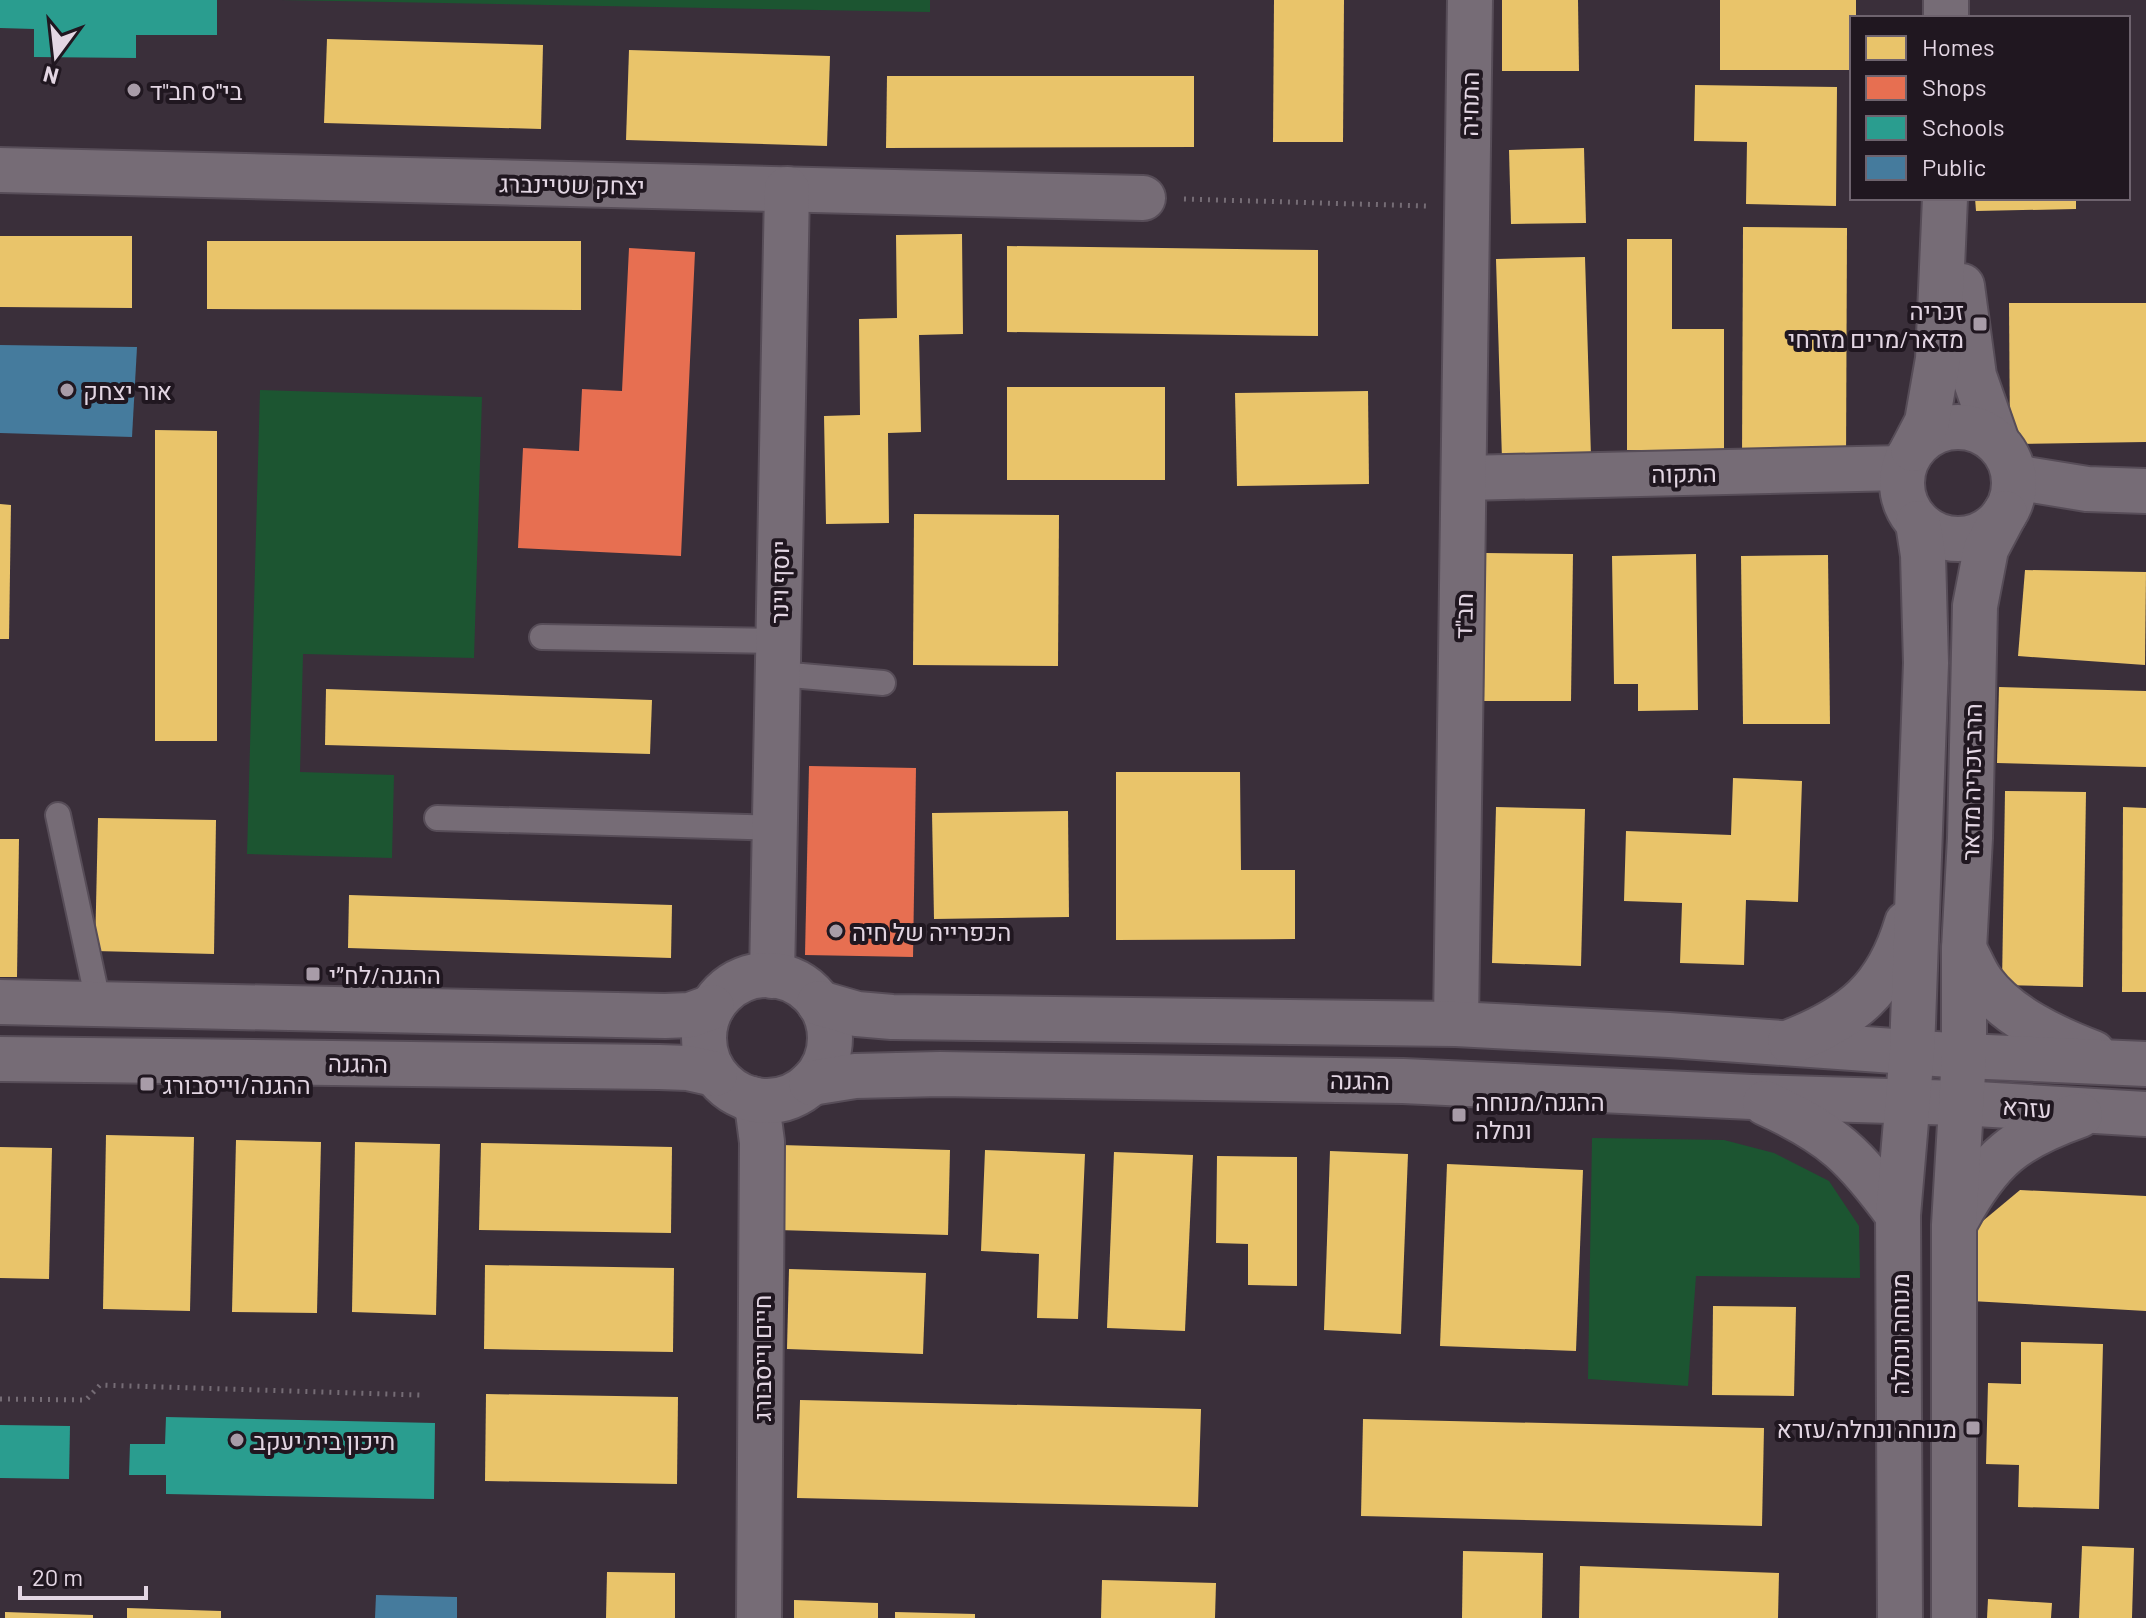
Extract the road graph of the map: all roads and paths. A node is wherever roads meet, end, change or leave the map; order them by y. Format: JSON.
{"nodes":[{"id":1,"x":1470,"y":0,"type":"edge"},
{"id":2,"x":0,"y":170,"type":"edge"},
{"id":3,"x":787,"y":189,"type":"junction"},
{"id":4,"x":1143,"y":198,"type":"joint"},
{"id":5,"x":1945,"y":200,"type":"edge"},
{"id":6,"x":1952,"y":200,"type":"edge"},
{"id":7,"x":1467,"y":207,"type":"junction"},
{"id":8,"x":1908,"y":459,"type":"junction"},
{"id":9,"x":2005,"y":477,"type":"junction"},
{"id":10,"x":1465,"y":478,"type":"junction"},
{"id":11,"x":2146,"y":491,"type":"edge"},
{"id":12,"x":1918,"y":523,"type":"junction"},
{"id":13,"x":542,"y":637,"type":"dead end"},
{"id":14,"x":778,"y":658,"type":"junction"},
{"id":15,"x":883,"y":683,"type":"dead end"},
{"id":16,"x":58,"y":815,"type":"dead end"},
{"id":17,"x":437,"y":818,"type":"dead end"},
{"id":18,"x":777,"y":828,"type":"junction"},
{"id":19,"x":1917,"y":892,"type":"junction"},
{"id":20,"x":1964,"y":949,"type":"junction"},
{"id":21,"x":772,"y":976,"type":"junction"},
{"id":22,"x":0,"y":1002,"type":"edge"},
{"id":23,"x":819,"y":1003,"type":"junction"},
{"id":24,"x":99,"y":1006,"type":"junction"},
{"id":25,"x":712,"y":1007,"type":"junction"},
{"id":26,"x":1456,"y":1024,"type":"junction"},
{"id":27,"x":1788,"y":1043,"type":"junction"},
{"id":28,"x":1912,"y":1051,"type":"junction"},
{"id":29,"x":1964,"y":1056,"type":"junction"},
{"id":30,"x":0,"y":1059,"type":"edge"},
{"id":31,"x":2134,"y":1063,"type":"edge"},
{"id":32,"x":715,"y":1074,"type":"junction"},
{"id":33,"x":811,"y":1083,"type":"junction"},
{"id":34,"x":1752,"y":1097,"type":"junction"},
{"id":35,"x":752,"y":1099,"type":"junction"},
{"id":36,"x":1908,"y":1102,"type":"junction"},
{"id":37,"x":1960,"y":1103,"type":"junction"},
{"id":38,"x":2090,"y":1112,"type":"junction"},
{"id":39,"x":2146,"y":1114,"type":"edge"},
{"id":40,"x":1898,"y":1215,"type":"junction"},
{"id":41,"x":1954,"y":1225,"type":"junction"},
{"id":42,"x":421,"y":1395,"type":"dead end"},
{"id":43,"x":0,"y":1399,"type":"edge"},
{"id":44,"x":759,"y":1618,"type":"edge"},
{"id":45,"x":1900,"y":1618,"type":"edge"},
{"id":46,"x":1954,"y":1618,"type":"edge"}],
"edges":[{"from":1,"to":7,"type":"street","name":"התחיה"},
{"from":2,"to":3,"type":"street","name":"יצחק שטיינברג"},
{"from":3,"to":4,"type":"street","name":"יצחק שטיינברג"},
{"from":3,"to":14,"type":"street","name":"יוסף וינר"},
{"from":4,"to":7,"type":"path"},
{"from":5,"to":8,"type":"street"},
{"from":6,"to":9,"type":"street"},
{"from":7,"to":10,"type":"street","name":"חב\"ד"},
{"from":8,"to":9,"type":"street"},
{"from":8,"to":10,"type":"street","name":"התקוה"},
{"from":8,"to":12,"type":"street","name":"הרב זכריה מדאר"},
{"from":9,"to":11,"type":"street"},
{"from":9,"to":12,"type":"street"},
{"from":9,"to":20,"type":"street","name":"הרב זכריה מדאר"},
{"from":10,"to":26,"type":"street","name":"חב\"ד"},
{"from":12,"to":19,"type":"street","name":"הרב זכריה מדאר"},
{"from":13,"to":14,"type":"lane"},
{"from":14,"to":15,"type":"lane"},
{"from":14,"to":18,"type":"street","name":"יוסף וינר"},
{"from":16,"to":24,"type":"lane"},
{"from":17,"to":18,"type":"lane"},
{"from":18,"to":21,"type":"street","name":"יוסף וינר"},
{"from":19,"to":27,"type":"street"},
{"from":19,"to":28,"type":"street","name":"הרב זכריה מדאר"},
{"from":20,"to":29,"type":"street","name":"הרב זכריה מדאר"},
{"from":20,"to":31,"type":"street"},
{"from":21,"to":23,"type":"street"},
{"from":21,"to":25,"type":"street"},
{"from":22,"to":24,"type":"street"},
{"from":23,"to":26,"type":"street"},
{"from":23,"to":33,"type":"street"},
{"from":24,"to":25,"type":"street"},
{"from":25,"to":32,"type":"street"},
{"from":26,"to":27,"type":"street"},
{"from":27,"to":28,"type":"street"},
{"from":28,"to":29,"type":"street","name":"עזרא"},
{"from":28,"to":36,"type":"street","name":"מנוחה ונחלה"},
{"from":29,"to":31,"type":"street","name":"עזרא"},
{"from":29,"to":37,"type":"street"},
{"from":30,"to":32,"type":"street","name":"ההגנה"},
{"from":32,"to":35,"type":"street"},
{"from":33,"to":34,"type":"street","name":"ההגנה"},
{"from":33,"to":35,"type":"street"},
{"from":34,"to":36,"type":"street","name":"ההגנה"},
{"from":34,"to":40,"type":"street"},
{"from":35,"to":44,"type":"street","name":"חיים וייסבורג"},
{"from":36,"to":37,"type":"street","name":"עזרא"},
{"from":36,"to":40,"type":"street","name":"מנוחה ונחלה"},
{"from":37,"to":38,"type":"street","name":"עזרא"},
{"from":37,"to":41,"type":"street"},
{"from":38,"to":39,"type":"street","name":"עזרא"},
{"from":38,"to":41,"type":"street"},
{"from":40,"to":45,"type":"street","name":"מנוחה ונחלה"},
{"from":41,"to":46,"type":"street"},
{"from":42,"to":43,"type":"path"}]}
